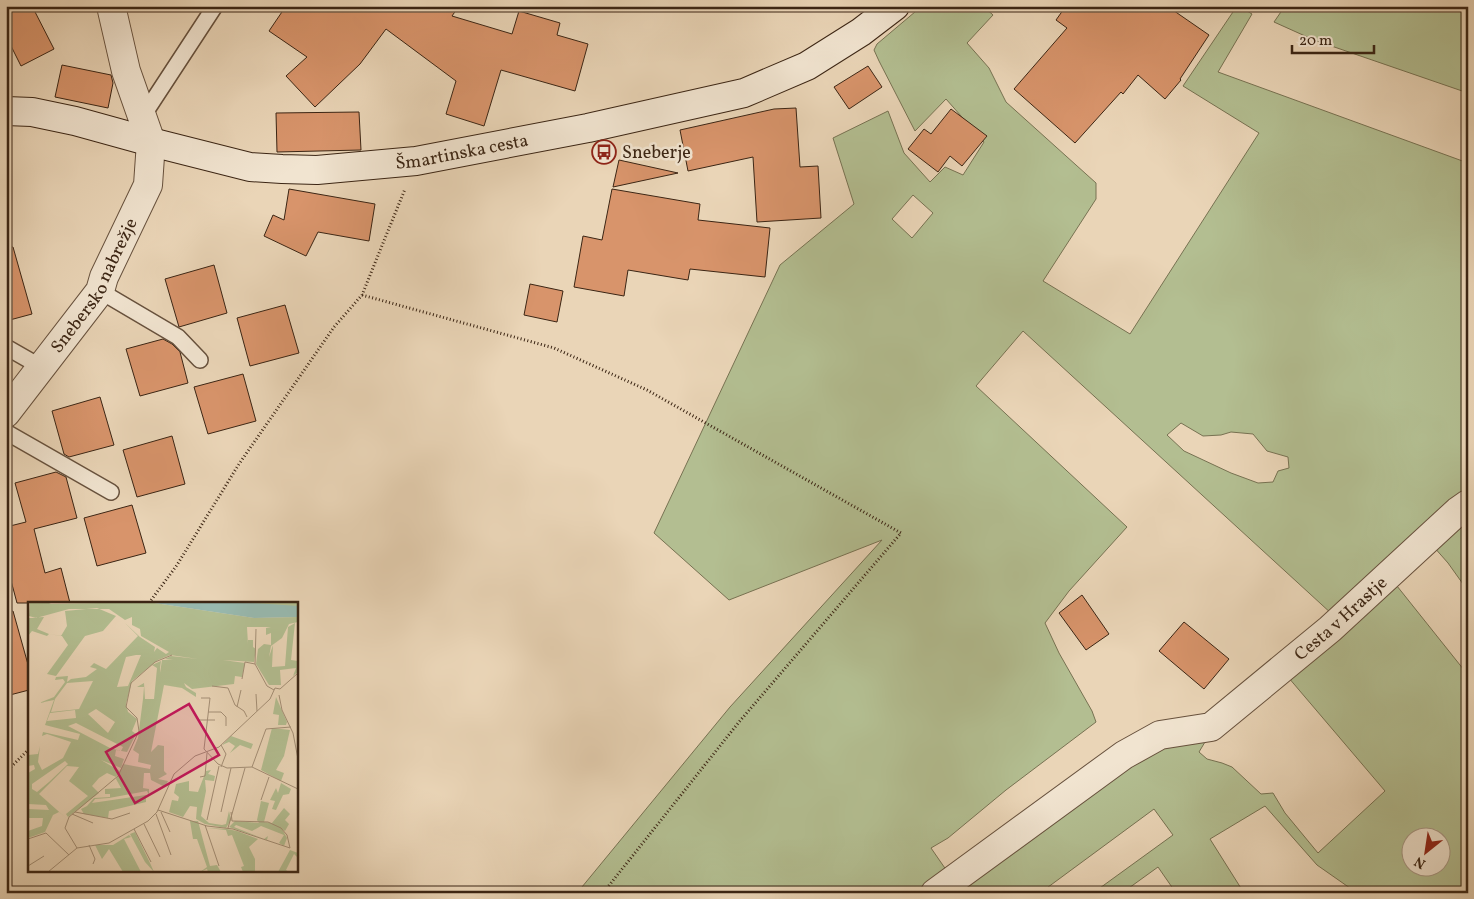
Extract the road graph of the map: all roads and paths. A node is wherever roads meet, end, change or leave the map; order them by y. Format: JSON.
{"nodes":[{"id":1,"x":111,"y":6,"type":"edge"},
{"id":2,"x":215,"y":6,"type":"edge"},
{"id":3,"x":895,"y":6,"type":"edge"},
{"id":4,"x":6,"y":110,"type":"edge"},
{"id":5,"x":146,"y":130,"type":"junction"},
{"id":6,"x":416,"y":161,"type":"junction"},
{"id":7,"x":100,"y":291,"type":"junction"},
{"id":8,"x":362,"y":296,"type":"junction"},
{"id":9,"x":6,"y":347,"type":"edge"},
{"id":10,"x":200,"y":360,"type":"dead end"},
{"id":11,"x":41,"y":367,"type":"junction"},
{"id":12,"x":6,"y":413,"type":"edge"},
{"id":13,"x":6,"y":432,"type":"edge"},
{"id":14,"x":111,"y":492,"type":"dead end"},
{"id":15,"x":1468,"y":504,"type":"edge"},
{"id":16,"x":150,"y":602,"type":"edge"},
{"id":17,"x":28,"y":750,"type":"edge"},
{"id":18,"x":6,"y":772,"type":"edge"},
{"id":19,"x":603,"y":893,"type":"edge"},
{"id":20,"x":935,"y":893,"type":"edge"}],
"edges":[{"from":1,"to":5,"type":"street"},
{"from":2,"to":5,"type":"lane"},
{"from":3,"to":6,"type":"street","name":"Šmartinska cesta"},
{"from":4,"to":5,"type":"street","name":"Šmartinska cesta"},
{"from":5,"to":6,"type":"street","name":"Šmartinska cesta"},
{"from":5,"to":7,"type":"street","name":"Snebersko nabrežje"},
{"from":6,"to":8,"type":"path"},
{"from":7,"to":10,"type":"lane"},
{"from":7,"to":11,"type":"street","name":"Snebersko nabrežje"},
{"from":8,"to":16,"type":"path"},
{"from":8,"to":19,"type":"path"},
{"from":9,"to":11,"type":"lane"},
{"from":11,"to":12,"type":"street","name":"Snebersko nabrežje"},
{"from":13,"to":14,"type":"lane"},
{"from":15,"to":20,"type":"street","name":"Cesta v Hrastje"},
{"from":17,"to":18,"type":"path"}]}
